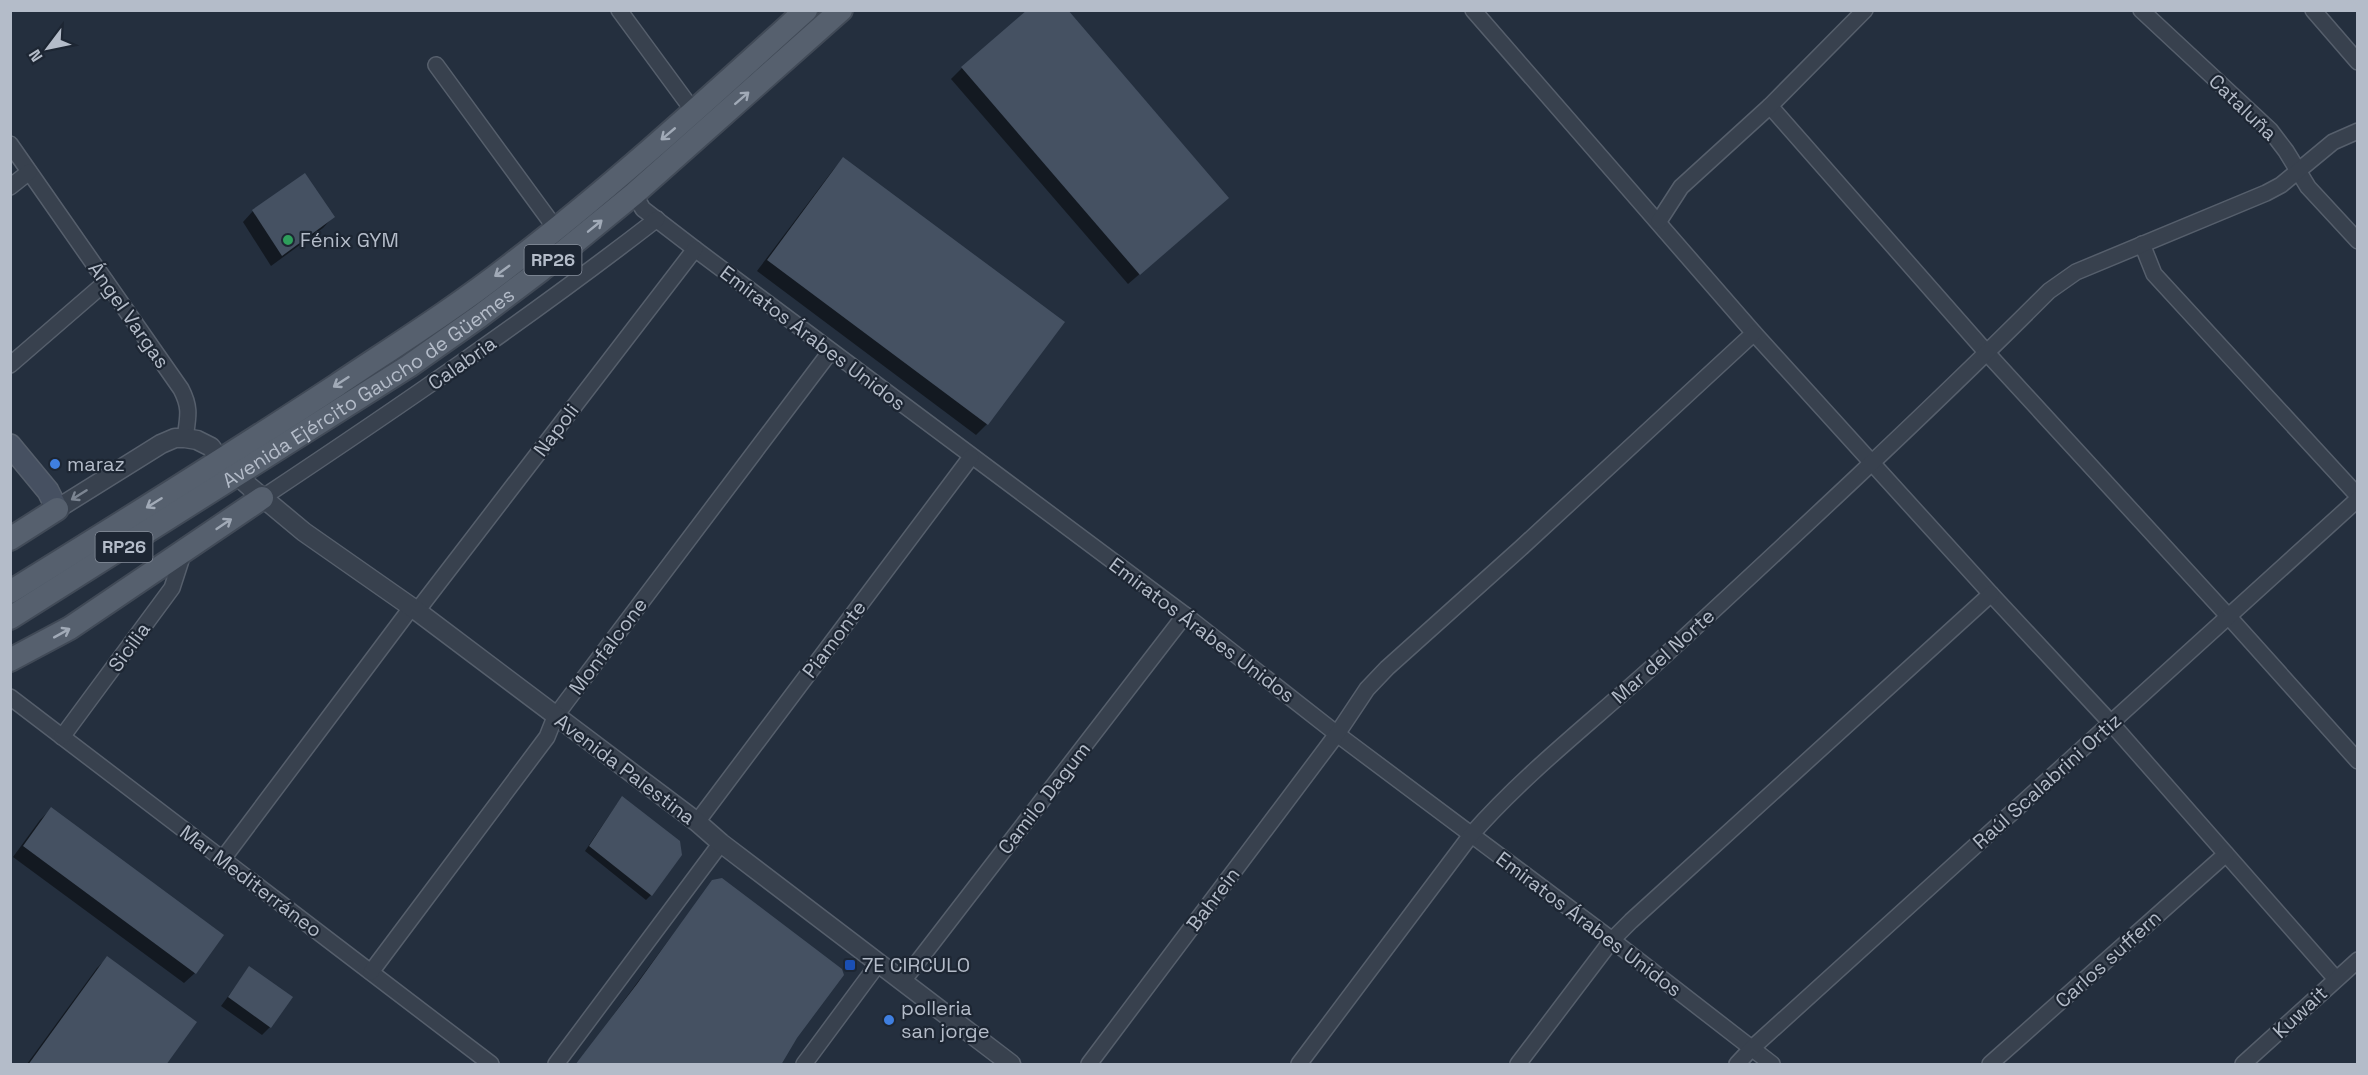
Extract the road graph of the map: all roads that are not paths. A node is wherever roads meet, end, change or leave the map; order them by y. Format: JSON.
{"nodes":[{"id":1,"x":619,"y":10,"type":"edge"},
{"id":2,"x":806,"y":10,"type":"edge"},
{"id":3,"x":841,"y":10,"type":"edge"},
{"id":4,"x":1473,"y":10,"type":"edge"},
{"id":5,"x":1865,"y":10,"type":"edge"},
{"id":6,"x":2141,"y":10,"type":"edge"},
{"id":7,"x":2313,"y":10,"type":"edge"},
{"id":8,"x":2358,"y":63,"type":"edge"},
{"id":9,"x":436,"y":65,"type":"dead end"},
{"id":10,"x":1770,"y":106,"type":"junction"},
{"id":11,"x":694,"y":112,"type":"junction"},
{"id":12,"x":2358,"y":131,"type":"edge"},
{"id":13,"x":10,"y":144,"type":"edge"},
{"id":14,"x":2297,"y":171,"type":"junction"},
{"id":15,"x":29,"y":172,"type":"junction"},
{"id":16,"x":10,"y":187,"type":"edge"},
{"id":17,"x":634,"y":194,"type":"junction"},
{"id":18,"x":657,"y":219,"type":"junction"},
{"id":19,"x":1659,"y":221,"type":"junction"},
{"id":20,"x":556,"y":229,"type":"junction"},
{"id":21,"x":2358,"y":241,"type":"edge"},
{"id":22,"x":2142,"y":244,"type":"junction"},
{"id":23,"x":695,"y":249,"type":"junction"},
{"id":24,"x":106,"y":282,"type":"junction"},
{"id":25,"x":1754,"y":333,"type":"junction"},
{"id":26,"x":830,"y":352,"type":"junction"},
{"id":27,"x":1987,"y":353,"type":"junction"},
{"id":28,"x":10,"y":365,"type":"edge"},
{"id":29,"x":185,"y":438,"type":"junction"},
{"id":30,"x":10,"y":446,"type":"edge"},
{"id":31,"x":971,"y":457,"type":"junction"},
{"id":32,"x":1873,"y":463,"type":"junction"},
{"id":33,"x":229,"y":468,"type":"junction"},
{"id":34,"x":262,"y":498,"type":"junction"},
{"id":35,"x":2358,"y":498,"type":"edge"},
{"id":36,"x":57,"y":509,"type":"junction"},
{"id":37,"x":10,"y":539,"type":"edge"},
{"id":38,"x":184,"y":551,"type":"junction"},
{"id":39,"x":10,"y":592,"type":"edge"},
{"id":40,"x":1991,"y":594,"type":"junction"},
{"id":41,"x":414,"y":610,"type":"junction"},
{"id":42,"x":1185,"y":615,"type":"junction"},
{"id":43,"x":2229,"y":617,"type":"junction"},
{"id":44,"x":10,"y":618,"type":"edge"},
{"id":45,"x":10,"y":660,"type":"edge"},
{"id":46,"x":10,"y":697,"type":"edge"},
{"id":47,"x":555,"y":717,"type":"junction"},
{"id":48,"x":2111,"y":723,"type":"junction"},
{"id":49,"x":1337,"y":734,"type":"junction"},
{"id":50,"x":62,"y":737,"type":"junction"},
{"id":51,"x":2358,"y":760,"type":"edge"},
{"id":52,"x":697,"y":822,"type":"junction"},
{"id":53,"x":1471,"y":835,"type":"junction"},
{"id":54,"x":721,"y":843,"type":"junction"},
{"id":55,"x":2226,"y":854,"type":"junction"},
{"id":56,"x":222,"y":860,"type":"junction"},
{"id":57,"x":1612,"y":940,"type":"junction"},
{"id":58,"x":2358,"y":960,"type":"edge"},
{"id":59,"x":878,"y":964,"type":"junction"},
{"id":60,"x":371,"y":972,"type":"junction"},
{"id":61,"x":2336,"y":979,"type":"junction"},
{"id":62,"x":903,"y":981,"type":"junction"},
{"id":63,"x":1751,"y":1049,"type":"junction"},
{"id":64,"x":491,"y":1065,"type":"edge"},
{"id":65,"x":556,"y":1065,"type":"edge"},
{"id":66,"x":804,"y":1065,"type":"edge"},
{"id":67,"x":1011,"y":1065,"type":"edge"},
{"id":68,"x":1089,"y":1065,"type":"edge"},
{"id":69,"x":1299,"y":1065,"type":"edge"},
{"id":70,"x":1518,"y":1065,"type":"edge"},
{"id":71,"x":1737,"y":1065,"type":"edge"},
{"id":72,"x":1772,"y":1065,"type":"edge"},
{"id":73,"x":1990,"y":1065,"type":"edge"},
{"id":74,"x":2243,"y":1065,"type":"edge"}],
"edges":[{"from":1,"to":11,"type":"street"},
{"from":2,"to":11,"type":"main road","name":"Avenida Ejército Gaucho de Güemes","number":"RP26"},
{"from":17,"to":3,"type":"main road","name":"Avenida Ejército Gaucho de Güemes","number":"RP26","one_way":true},
{"from":4,"to":19,"type":"street"},
{"from":5,"to":10,"type":"street"},
{"from":6,"to":14,"type":"street","name":"Cataluña"},
{"from":7,"to":8,"type":"street"},
{"from":9,"to":20,"type":"street"},
{"from":10,"to":19,"type":"street"},
{"from":10,"to":27,"type":"street"},
{"from":11,"to":20,"type":"main road","name":"Avenida Ejército Gaucho de Güemes","number":"RP26","one_way":true},
{"from":12,"to":14,"type":"street","name":"Mar del Norte"},
{"from":13,"to":15,"type":"street","name":"Ángel Vargas"},
{"from":14,"to":21,"type":"street","name":"Cataluña"},
{"from":14,"to":22,"type":"street","name":"Mar del Norte"},
{"from":15,"to":16,"type":"street"},
{"from":15,"to":24,"type":"street","name":"Ángel Vargas"},
{"from":17,"to":18,"type":"street","name":"Emiratos Árabes Unidos"},
{"from":33,"to":17,"type":"main road","name":"Avenida Ejército Gaucho de Güemes","number":"RP26","one_way":true},
{"from":18,"to":23,"type":"street","name":"Emiratos Árabes Unidos"},
{"from":18,"to":34,"type":"street","name":"Calabria"},
{"from":19,"to":25,"type":"street"},
{"from":20,"to":33,"type":"main road","name":"Avenida Ejército Gaucho de Güemes","number":"RP26","one_way":true},
{"from":22,"to":27,"type":"street","name":"Mar del Norte"},
{"from":22,"to":35,"type":"street"},
{"from":23,"to":26,"type":"street","name":"Emiratos Árabes Unidos"},
{"from":23,"to":41,"type":"street","name":"Napoli"},
{"from":24,"to":28,"type":"street"},
{"from":24,"to":29,"type":"street","name":"Ángel Vargas"},
{"from":25,"to":32,"type":"street"},
{"from":25,"to":49,"type":"street","name":"Bahrein"},
{"from":26,"to":31,"type":"street","name":"Emiratos Árabes Unidos"},
{"from":26,"to":47,"type":"street","name":"Monfalcone"},
{"from":27,"to":32,"type":"street","name":"Mar del Norte"},
{"from":27,"to":43,"type":"street"},
{"from":29,"to":33,"type":"street"},
{"from":29,"to":36,"type":"street","one_way":true},
{"from":30,"to":36,"type":"main road"},
{"from":31,"to":42,"type":"street","name":"Emiratos Árabes Unidos"},
{"from":31,"to":52,"type":"street","name":"Piamonte"},
{"from":32,"to":40,"type":"street"},
{"from":32,"to":53,"type":"street","name":"Mar del Norte"},
{"from":33,"to":34,"type":"street","name":"Avenida Palestina"},
{"from":33,"to":39,"type":"main road","name":"Avenida Ejército Gaucho de Güemes","number":"RP26","one_way":true},
{"from":33,"to":44,"type":"main road","name":"Avenida Ejército Gaucho de Güemes","number":"RP26"},
{"from":38,"to":34,"type":"main road","one_way":true},
{"from":34,"to":41,"type":"street","name":"Avenida Palestina"},
{"from":35,"to":43,"type":"street","name":"Raúl Scalabrini Ortiz"},
{"from":36,"to":37,"type":"main road"},
{"from":45,"to":38,"type":"main road","one_way":true},
{"from":38,"to":50,"type":"street","name":"Sicilia"},
{"from":40,"to":48,"type":"street"},
{"from":40,"to":57,"type":"street"},
{"from":41,"to":47,"type":"street","name":"Avenida Palestina"},
{"from":41,"to":56,"type":"street","name":"Napoli"},
{"from":42,"to":49,"type":"street","name":"Emiratos Árabes Unidos"},
{"from":42,"to":62,"type":"street","name":"Camilo Dagum"},
{"from":43,"to":48,"type":"street","name":"Raúl Scalabrini Ortiz"},
{"from":43,"to":51,"type":"street"},
{"from":46,"to":50,"type":"street","name":"Mar Mediterráneo"},
{"from":47,"to":52,"type":"street","name":"Avenida Palestina"},
{"from":47,"to":60,"type":"street","name":"Monfalcone"},
{"from":48,"to":55,"type":"street"},
{"from":48,"to":63,"type":"street","name":"Raúl Scalabrini Ortiz"},
{"from":49,"to":53,"type":"street","name":"Emiratos Árabes Unidos"},
{"from":49,"to":68,"type":"street","name":"Bahrein"},
{"from":50,"to":56,"type":"street","name":"Mar Mediterráneo"},
{"from":52,"to":54,"type":"street","name":"Avenida Palestina"},
{"from":53,"to":57,"type":"street","name":"Emiratos Árabes Unidos"},
{"from":53,"to":69,"type":"street","name":"Mar del Norte"},
{"from":54,"to":59,"type":"street","name":"Avenida Palestina"},
{"from":54,"to":65,"type":"street"},
{"from":55,"to":61,"type":"street"},
{"from":55,"to":73,"type":"street","name":"Carlos suffern"},
{"from":56,"to":60,"type":"street","name":"Mar Mediterráneo"},
{"from":57,"to":63,"type":"street","name":"Emiratos Árabes Unidos"},
{"from":57,"to":70,"type":"street"},
{"from":58,"to":61,"type":"street","name":"Kuwait"},
{"from":59,"to":62,"type":"street","name":"Avenida Palestina"},
{"from":59,"to":66,"type":"street"},
{"from":60,"to":64,"type":"street","name":"Mar Mediterráneo"},
{"from":61,"to":74,"type":"street","name":"Kuwait"},
{"from":62,"to":67,"type":"street","name":"Avenida Palestina"},
{"from":63,"to":71,"type":"street","name":"Raúl Scalabrini Ortiz"},
{"from":63,"to":72,"type":"street","name":"Emiratos Árabes Unidos"}]}
